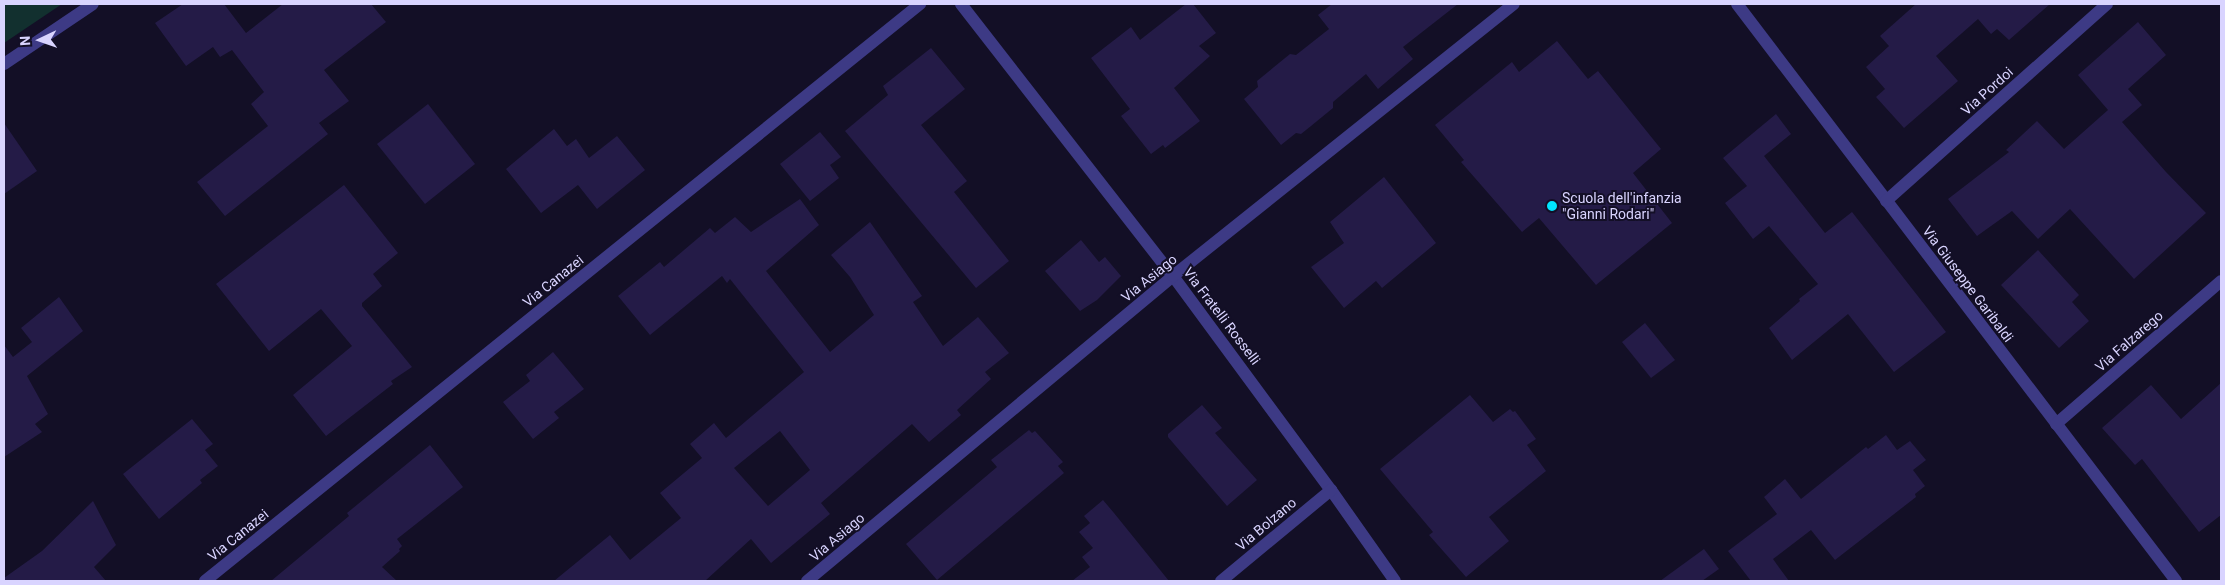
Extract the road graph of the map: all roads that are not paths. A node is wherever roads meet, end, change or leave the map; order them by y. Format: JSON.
{"nodes":[{"id":1,"x":93,"y":4,"type":"edge"},
{"id":2,"x":920,"y":4,"type":"edge"},
{"id":3,"x":961,"y":4,"type":"edge"},
{"id":4,"x":1514,"y":4,"type":"edge"},
{"id":5,"x":1737,"y":4,"type":"edge"},
{"id":6,"x":2107,"y":4,"type":"edge"},
{"id":7,"x":4,"y":64,"type":"edge"},
{"id":8,"x":1886,"y":201,"type":"junction"},
{"id":9,"x":1174,"y":276,"type":"junction"},
{"id":10,"x":2221,"y":281,"type":"edge"},
{"id":11,"x":2056,"y":424,"type":"junction"},
{"id":12,"x":1331,"y":490,"type":"junction"},
{"id":13,"x":205,"y":581,"type":"edge"},
{"id":14,"x":807,"y":581,"type":"edge"},
{"id":15,"x":1221,"y":581,"type":"edge"},
{"id":16,"x":1395,"y":581,"type":"edge"},
{"id":17,"x":2176,"y":581,"type":"edge"}],
"edges":[{"from":1,"to":7,"type":"street"},
{"from":2,"to":13,"type":"street","name":"Via Canazei"},
{"from":3,"to":9,"type":"street","name":"Via Fratelli Rosselli"},
{"from":4,"to":9,"type":"street","name":"Via Asiago"},
{"from":5,"to":8,"type":"street","name":"Via Giuseppe Garibaldi"},
{"from":6,"to":8,"type":"street","name":"Via Pordoi"},
{"from":8,"to":11,"type":"street","name":"Via Giuseppe Garibaldi"},
{"from":9,"to":12,"type":"street","name":"Via Fratelli Rosselli"},
{"from":9,"to":14,"type":"street","name":"Via Asiago"},
{"from":10,"to":11,"type":"street","name":"Via Falzarego"},
{"from":11,"to":17,"type":"street","name":"Via Giuseppe Garibaldi"},
{"from":12,"to":15,"type":"street","name":"Via Bolzano"},
{"from":12,"to":16,"type":"street","name":"Via Fratelli Rosselli"}]}
